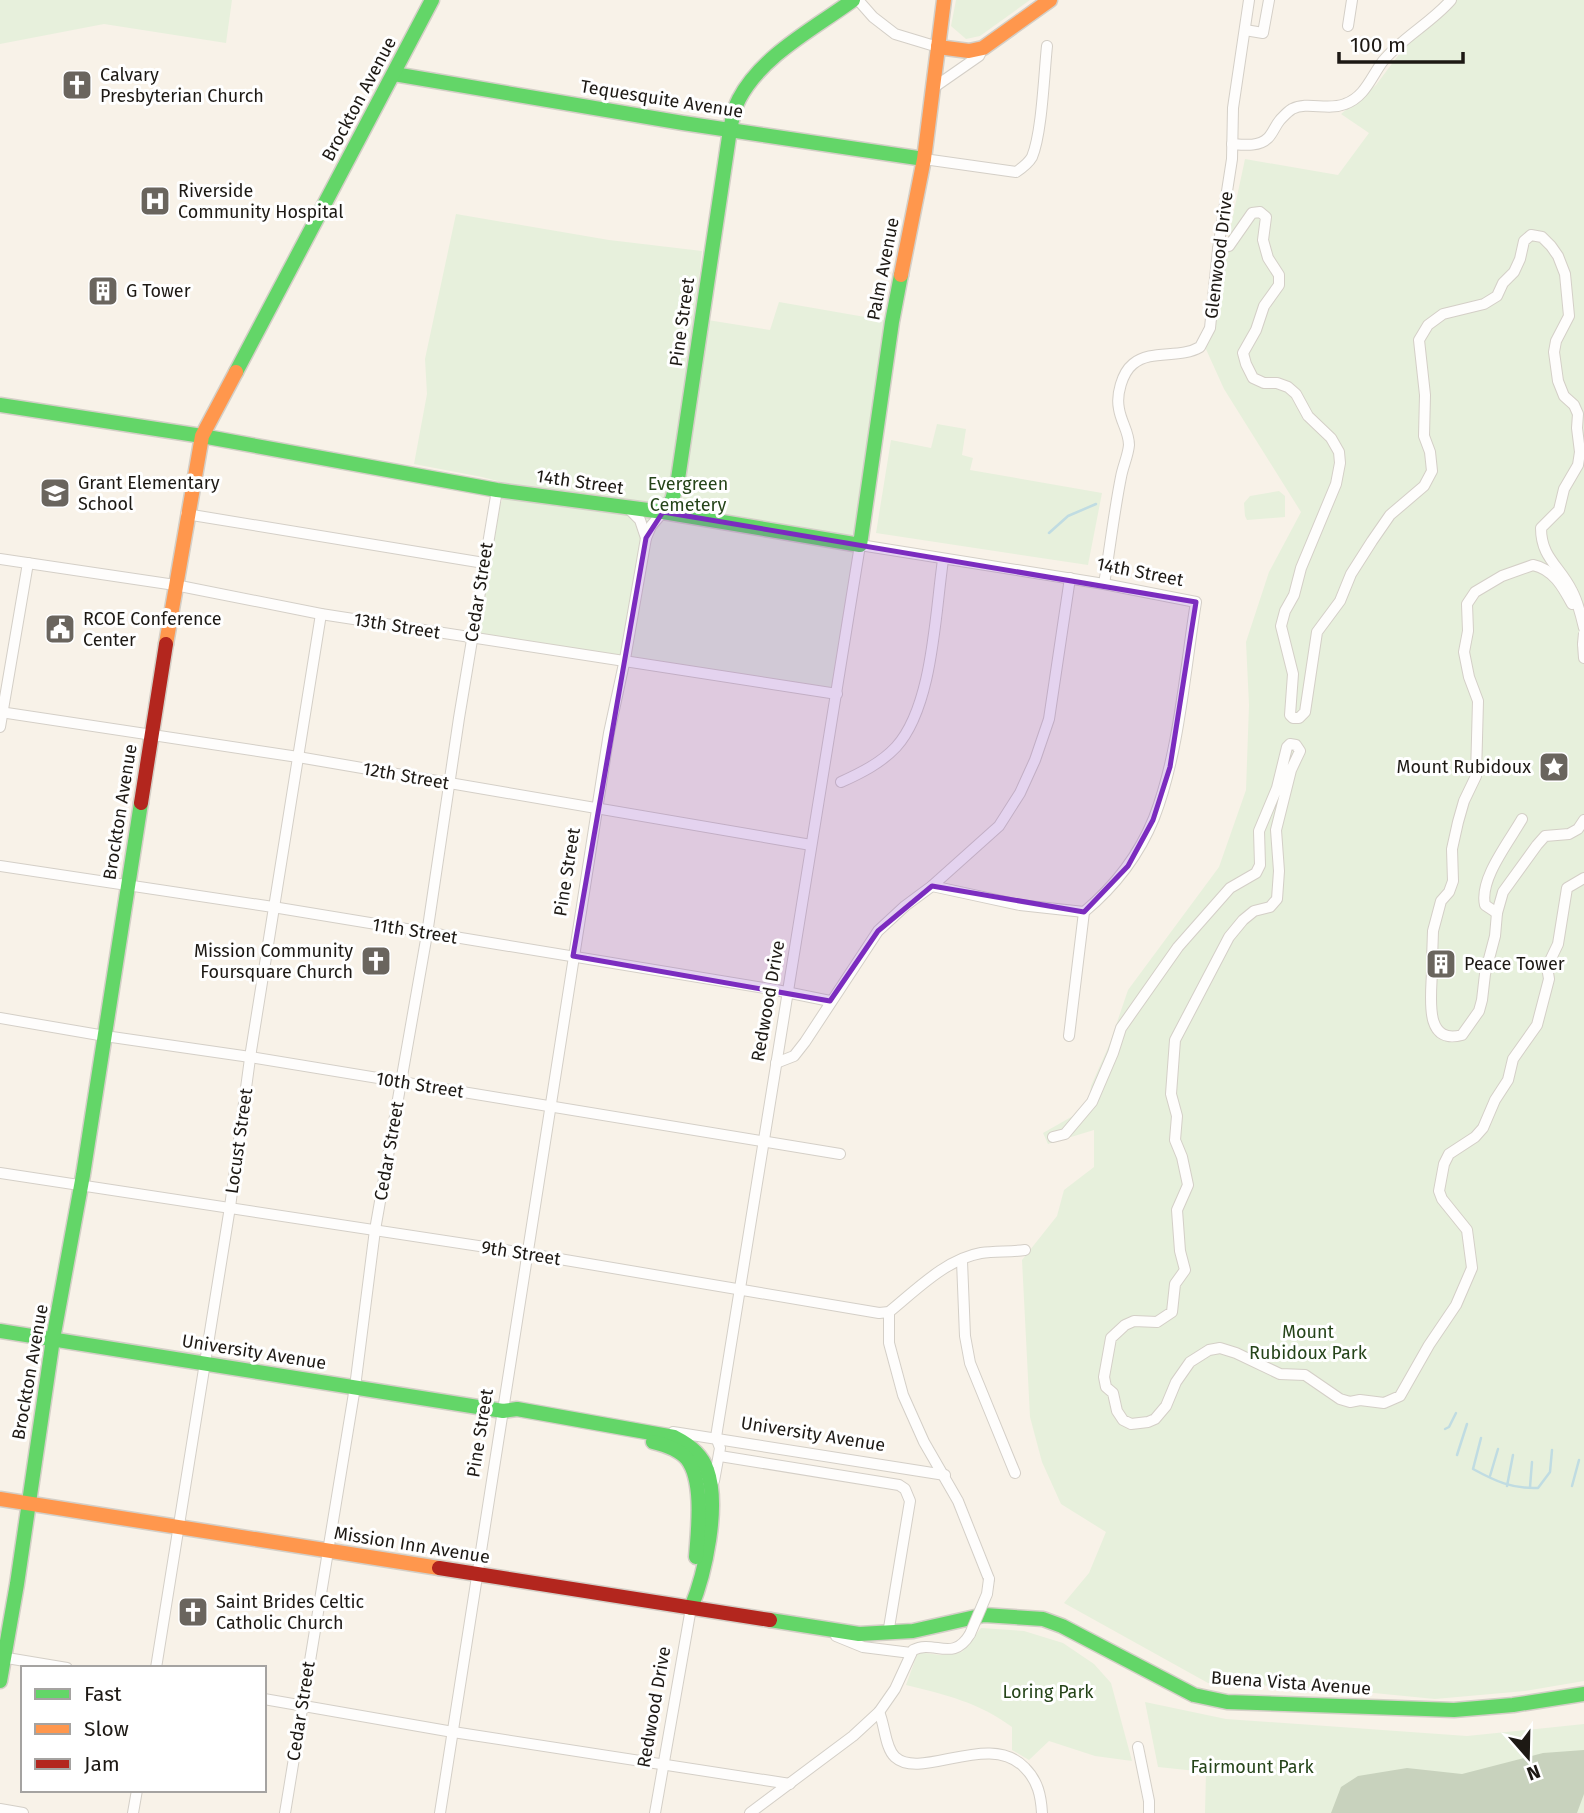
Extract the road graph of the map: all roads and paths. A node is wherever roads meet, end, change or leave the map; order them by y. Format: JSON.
{"nodes":[{"id":1,"x":432,"y":0,"type":"edge"},
{"id":2,"x":856,"y":0,"type":"edge"},
{"id":3,"x":944,"y":0,"type":"edge"},
{"id":4,"x":1050,"y":0,"type":"edge"},
{"id":5,"x":1249,"y":0,"type":"edge"},
{"id":6,"x":1269,"y":0,"type":"edge"},
{"id":7,"x":1352,"y":0,"type":"edge"},
{"id":8,"x":1451,"y":0,"type":"edge"},
{"id":9,"x":1348,"y":26,"type":"dead end"},
{"id":10,"x":1245,"y":30,"type":"junction"},
{"id":11,"x":1047,"y":46,"type":"dead end"},
{"id":12,"x":938,"y":47,"type":"junction"},
{"id":13,"x":983,"y":48,"type":"junction"},
{"id":14,"x":394,"y":74,"type":"junction"},
{"id":15,"x":933,"y":88,"type":"junction"},
{"id":16,"x":730,"y":130,"type":"junction"},
{"id":17,"x":1232,"y":144,"type":"junction"},
{"id":18,"x":924,"y":159,"type":"junction"},
{"id":19,"x":1218,"y":249,"type":"junction"},
{"id":20,"x":0,"y":405,"type":"edge"},
{"id":21,"x":202,"y":436,"type":"junction"},
{"id":22,"x":497,"y":490,"type":"junction"},
{"id":23,"x":627,"y":508,"type":"junction"},
{"id":24,"x":663,"y":513,"type":"junction"},
{"id":25,"x":186,"y":514,"type":"junction"},
{"id":26,"x":646,"y":538,"type":"junction"},
{"id":27,"x":860,"y":545,"type":"junction"},
{"id":28,"x":0,"y":559,"type":"edge"},
{"id":29,"x":943,"y":560,"type":"junction"},
{"id":30,"x":28,"y":563,"type":"junction"},
{"id":31,"x":484,"y":563,"type":"junction"},
{"id":32,"x":1070,"y":578,"type":"junction"},
{"id":33,"x":1104,"y":584,"type":"junction"},
{"id":34,"x":174,"y":585,"type":"junction"},
{"id":35,"x":1575,"y":604,"type":"junction"},
{"id":36,"x":321,"y":614,"type":"junction"},
{"id":37,"x":1583,"y":634,"type":"edge"},
{"id":38,"x":472,"y":638,"type":"junction"},
{"id":39,"x":1584,"y":658,"type":"edge"},
{"id":40,"x":625,"y":659,"type":"junction"},
{"id":41,"x":837,"y":694,"type":"junction"},
{"id":42,"x":1,"y":712,"type":"edge"},
{"id":43,"x":0,"y":727,"type":"edge"},
{"id":44,"x":152,"y":737,"type":"junction"},
{"id":45,"x":298,"y":757,"type":"junction"},
{"id":46,"x":841,"y":782,"type":"dead end"},
{"id":47,"x":449,"y":784,"type":"junction"},
{"id":48,"x":596,"y":808,"type":"junction"},
{"id":49,"x":1522,"y":819,"type":"dead end"},
{"id":50,"x":1584,"y":820,"type":"edge"},
{"id":51,"x":811,"y":845,"type":"junction"},
{"id":52,"x":0,"y":866,"type":"edge"},
{"id":53,"x":1584,"y":878,"type":"edge"},
{"id":54,"x":128,"y":885,"type":"junction"},
{"id":55,"x":932,"y":886,"type":"junction"},
{"id":56,"x":273,"y":907,"type":"junction"},
{"id":57,"x":1084,"y":912,"type":"junction"},
{"id":58,"x":1497,"y":913,"type":"junction"},
{"id":59,"x":427,"y":934,"type":"junction"},
{"id":60,"x":573,"y":956,"type":"junction"},
{"id":61,"x":790,"y":992,"type":"junction"},
{"id":62,"x":830,"y":1002,"type":"junction"},
{"id":63,"x":0,"y":1018,"type":"edge"},
{"id":64,"x":105,"y":1036,"type":"junction"},
{"id":65,"x":1069,"y":1036,"type":"dead end"},
{"id":66,"x":250,"y":1057,"type":"junction"},
{"id":67,"x":776,"y":1063,"type":"junction"},
{"id":68,"x":401,"y":1082,"type":"junction"},
{"id":69,"x":551,"y":1105,"type":"junction"},
{"id":70,"x":1053,"y":1137,"type":"dead end"},
{"id":71,"x":765,"y":1140,"type":"junction"},
{"id":72,"x":839,"y":1154,"type":"dead end"},
{"id":73,"x":0,"y":1173,"type":"edge"},
{"id":74,"x":81,"y":1186,"type":"junction"},
{"id":75,"x":230,"y":1207,"type":"junction"},
{"id":76,"x":375,"y":1230,"type":"junction"},
{"id":77,"x":1026,"y":1250,"type":"dead end"},
{"id":78,"x":527,"y":1254,"type":"junction"},
{"id":79,"x":962,"y":1261,"type":"junction"},
{"id":80,"x":740,"y":1290,"type":"junction"},
{"id":81,"x":889,"y":1312,"type":"junction"},
{"id":82,"x":0,"y":1331,"type":"edge"},
{"id":83,"x":53,"y":1339,"type":"junction"},
{"id":84,"x":205,"y":1363,"type":"junction"},
{"id":85,"x":355,"y":1387,"type":"junction"},
{"id":86,"x":503,"y":1411,"type":"junction"},
{"id":87,"x":634,"y":1429,"type":"junction"},
{"id":88,"x":716,"y":1437,"type":"junction"},
{"id":89,"x":715,"y":1463,"type":"junction"},
{"id":90,"x":691,"y":1464,"type":"junction"},
{"id":91,"x":1015,"y":1473,"type":"dead end"},
{"id":92,"x":945,"y":1475,"type":"junction"},
{"id":93,"x":0,"y":1499,"type":"edge"},
{"id":94,"x":27,"y":1503,"type":"junction"},
{"id":95,"x":178,"y":1527,"type":"junction"},
{"id":96,"x":328,"y":1551,"type":"junction"},
{"id":97,"x":478,"y":1574,"type":"junction"},
{"id":98,"x":691,"y":1608,"type":"junction"},
{"id":99,"x":819,"y":1629,"type":"junction"},
{"id":100,"x":888,"y":1634,"type":"junction"},
{"id":101,"x":911,"y":1653,"type":"junction"},
{"id":102,"x":2,"y":1657,"type":"edge"},
{"id":103,"x":54,"y":1666,"type":"edge"},
{"id":104,"x":156,"y":1666,"type":"edge"},
{"id":105,"x":0,"y":1681,"type":"edge"},
{"id":106,"x":1584,"y":1694,"type":"edge"},
{"id":107,"x":266,"y":1699,"type":"edge"},
{"id":108,"x":302,"y":1706,"type":"junction"},
{"id":109,"x":879,"y":1712,"type":"junction"},
{"id":110,"x":453,"y":1732,"type":"junction"},
{"id":111,"x":1138,"y":1747,"type":"dead end"},
{"id":112,"x":663,"y":1763,"type":"junction"},
{"id":113,"x":790,"y":1784,"type":"junction"},
{"id":114,"x":137,"y":1792,"type":"edge"},
{"id":115,"x":0,"y":1810,"type":"edge"},
{"id":116,"x":23,"y":1813,"type":"edge"},
{"id":117,"x":133,"y":1813,"type":"edge"},
{"id":118,"x":285,"y":1813,"type":"edge"},
{"id":119,"x":440,"y":1813,"type":"edge"},
{"id":120,"x":655,"y":1813,"type":"edge"},
{"id":121,"x":750,"y":1813,"type":"edge"},
{"id":122,"x":1042,"y":1813,"type":"edge"},
{"id":123,"x":1149,"y":1813,"type":"edge"}],
"edges":[{"from":1,"to":14,"type":"main road","name":"Brockton Avenue"},
{"from":2,"to":12,"type":"street"},
{"from":2,"to":16,"type":"main road","name":"Pine Street"},
{"from":3,"to":12,"type":"main road","name":"Palm Avenue"},
{"from":4,"to":13,"type":"main road"},
{"from":5,"to":10,"type":"street","name":"Glenwood Drive"},
{"from":6,"to":10,"type":"street"},
{"from":7,"to":9,"type":"street"},
{"from":8,"to":17,"type":"street"},
{"from":10,"to":17,"type":"street","name":"Glenwood Drive"},
{"from":11,"to":18,"type":"street"},
{"from":12,"to":13,"type":"main road"},
{"from":12,"to":15,"type":"main road","name":"Palm Avenue"},
{"from":13,"to":15,"type":"street"},
{"from":14,"to":16,"type":"main road","name":"Tequesquite Avenue"},
{"from":14,"to":21,"type":"main road","name":"Brockton Avenue"},
{"from":15,"to":18,"type":"main road","name":"Palm Avenue"},
{"from":16,"to":18,"type":"main road","name":"Tequesquite Avenue"},
{"from":16,"to":24,"type":"main road","name":"Pine Street"},
{"from":17,"to":19,"type":"street","name":"Glenwood Drive"},
{"from":18,"to":27,"type":"main road","name":"Palm Avenue"},
{"from":19,"to":33,"type":"street","name":"Glenwood Drive"},
{"from":19,"to":35,"type":"street"},
{"from":20,"to":21,"type":"main road","name":"14th Street"},
{"from":21,"to":22,"type":"main road","name":"14th Street"},
{"from":21,"to":25,"type":"main road","name":"Brockton Avenue"},
{"from":22,"to":23,"type":"main road","name":"14th Street"},
{"from":22,"to":31,"type":"street","name":"Cedar Street"},
{"from":23,"to":24,"type":"main road","name":"14th Street"},
{"from":23,"to":26,"type":"street"},
{"from":24,"to":26,"type":"street","name":"Pine Street"},
{"from":24,"to":27,"type":"main road","name":"14th Street"},
{"from":25,"to":31,"type":"street"},
{"from":25,"to":34,"type":"main road","name":"Brockton Avenue"},
{"from":26,"to":40,"type":"street","name":"Pine Street"},
{"from":27,"to":29,"type":"street","name":"14th Street"},
{"from":27,"to":41,"type":"street","name":"Redwood Drive"},
{"from":28,"to":30,"type":"street","name":"13th Street"},
{"from":29,"to":32,"type":"street","name":"14th Street"},
{"from":29,"to":46,"type":"street"},
{"from":30,"to":34,"type":"street","name":"13th Street"},
{"from":30,"to":42,"type":"street"},
{"from":31,"to":38,"type":"street","name":"Cedar Street"},
{"from":32,"to":33,"type":"street","name":"14th Street"},
{"from":32,"to":55,"type":"street"},
{"from":33,"to":57,"type":"street","name":"14th Street"},
{"from":34,"to":36,"type":"street","name":"13th Street"},
{"from":34,"to":44,"type":"main road","name":"Brockton Avenue"},
{"from":35,"to":37,"type":"street"},
{"from":35,"to":58,"type":"street"},
{"from":36,"to":38,"type":"street","name":"13th Street"},
{"from":36,"to":45,"type":"street","name":"Locust Street"},
{"from":37,"to":39,"type":"street"},
{"from":38,"to":40,"type":"street","name":"13th Street"},
{"from":38,"to":47,"type":"street","name":"Cedar Street"},
{"from":40,"to":41,"type":"street","name":"13th Street"},
{"from":40,"to":48,"type":"street","name":"Pine Street"},
{"from":41,"to":51,"type":"street","name":"Redwood Drive"},
{"from":42,"to":43,"type":"street"},
{"from":42,"to":44,"type":"street","name":"12th Street"},
{"from":44,"to":45,"type":"street","name":"12th Street"},
{"from":44,"to":54,"type":"main road","name":"Brockton Avenue"},
{"from":45,"to":47,"type":"street","name":"12th Street"},
{"from":45,"to":56,"type":"street","name":"Locust Street"},
{"from":47,"to":48,"type":"street","name":"12th Street"},
{"from":47,"to":59,"type":"street","name":"Cedar Street"},
{"from":48,"to":51,"type":"street","name":"12th Street"},
{"from":48,"to":60,"type":"street","name":"Pine Street"},
{"from":49,"to":58,"type":"street"},
{"from":50,"to":58,"type":"street"},
{"from":51,"to":61,"type":"street","name":"Redwood Drive"},
{"from":52,"to":54,"type":"street","name":"11th Street"},
{"from":53,"to":70,"type":"street"},
{"from":54,"to":56,"type":"street","name":"11th Street"},
{"from":54,"to":64,"type":"main road","name":"Brockton Avenue"},
{"from":55,"to":57,"type":"street"},
{"from":55,"to":62,"type":"street"},
{"from":56,"to":59,"type":"street","name":"11th Street"},
{"from":56,"to":66,"type":"street","name":"Locust Street"},
{"from":57,"to":65,"type":"street"},
{"from":59,"to":60,"type":"street","name":"11th Street"},
{"from":59,"to":68,"type":"street","name":"Cedar Street"},
{"from":60,"to":61,"type":"street","name":"11th Street"},
{"from":60,"to":69,"type":"street","name":"Pine Street"},
{"from":61,"to":62,"type":"street","name":"11th Street"},
{"from":61,"to":67,"type":"street","name":"Redwood Drive"},
{"from":62,"to":67,"type":"street"},
{"from":63,"to":64,"type":"street","name":"10th Street"},
{"from":64,"to":66,"type":"street","name":"10th Street"},
{"from":64,"to":74,"type":"main road","name":"Brockton Avenue"},
{"from":66,"to":68,"type":"street","name":"10th Street"},
{"from":66,"to":75,"type":"street","name":"Locust Street"},
{"from":67,"to":71,"type":"street","name":"Redwood Drive"},
{"from":68,"to":69,"type":"street","name":"10th Street"},
{"from":68,"to":76,"type":"street","name":"Cedar Street"},
{"from":69,"to":71,"type":"street","name":"10th Street"},
{"from":69,"to":78,"type":"street","name":"Pine Street"},
{"from":71,"to":72,"type":"street","name":"10th Street"},
{"from":71,"to":80,"type":"street","name":"Redwood Drive"},
{"from":73,"to":74,"type":"street","name":"9th Street"},
{"from":74,"to":75,"type":"street","name":"9th Street"},
{"from":74,"to":83,"type":"main road","name":"Brockton Avenue"},
{"from":75,"to":76,"type":"street","name":"9th Street"},
{"from":75,"to":84,"type":"street","name":"Locust Street"},
{"from":76,"to":78,"type":"street","name":"9th Street"},
{"from":76,"to":85,"type":"street","name":"Cedar Street"},
{"from":77,"to":79,"type":"street"},
{"from":78,"to":80,"type":"street","name":"9th Street"},
{"from":78,"to":86,"type":"street","name":"Pine Street"},
{"from":79,"to":81,"type":"street"},
{"from":79,"to":91,"type":"street"},
{"from":80,"to":81,"type":"street","name":"9th Street"},
{"from":80,"to":88,"type":"street","name":"Redwood Drive"},
{"from":81,"to":92,"type":"street"},
{"from":82,"to":83,"type":"main road","name":"University Avenue"},
{"from":83,"to":84,"type":"main road","name":"University Avenue"},
{"from":83,"to":94,"type":"main road","name":"Brockton Avenue"},
{"from":84,"to":85,"type":"main road","name":"University Avenue"},
{"from":84,"to":95,"type":"street","name":"Locust Street"},
{"from":85,"to":86,"type":"main road","name":"University Avenue"},
{"from":85,"to":96,"type":"street","name":"Cedar Street"},
{"from":86,"to":87,"type":"main road","name":"University Avenue"},
{"from":86,"to":90,"type":"main road","name":"University Avenue"},
{"from":86,"to":97,"type":"street","name":"Pine Street"},
{"from":87,"to":88,"type":"street","name":"University Avenue"},
{"from":87,"to":89,"type":"main road","name":"University Avenue"},
{"from":88,"to":89,"type":"street","name":"Redwood Drive"},
{"from":88,"to":92,"type":"street","name":"University Avenue"},
{"from":89,"to":90,"type":"street"},
{"from":89,"to":98,"type":"main road","name":"Redwood Drive"},
{"from":89,"to":100,"type":"street","name":"University Avenue"},
{"from":90,"to":98,"type":"main road","name":"Redwood Drive"},
{"from":92,"to":101,"type":"street","name":"Mission Inn Avenue","bridge":true},
{"from":93,"to":94,"type":"main road","name":"Mission Inn Avenue"},
{"from":94,"to":95,"type":"main road","name":"Mission Inn Avenue"},
{"from":94,"to":102,"type":"main road","name":"Brockton Avenue"},
{"from":95,"to":96,"type":"main road","name":"Mission Inn Avenue"},
{"from":95,"to":104,"type":"street","name":"Locust Street"},
{"from":96,"to":97,"type":"main road","name":"Mission Inn Avenue"},
{"from":96,"to":108,"type":"street","name":"Cedar Street"},
{"from":97,"to":98,"type":"main road","name":"Mission Inn Avenue"},
{"from":97,"to":110,"type":"street","name":"Pine Street"},
{"from":98,"to":99,"type":"main road","name":"Mission Inn Avenue"},
{"from":98,"to":112,"type":"street","name":"Redwood Drive"},
{"from":99,"to":100,"type":"main road","name":"Mission Inn Avenue"},
{"from":99,"to":101,"type":"street","name":"Mission Inn Avenue"},
{"from":100,"to":106,"type":"main road","name":"Buena Vista Avenue"},
{"from":101,"to":109,"type":"street"},
{"from":102,"to":103,"type":"street"},
{"from":102,"to":105,"type":"main road","name":"Brockton Avenue"},
{"from":107,"to":108,"type":"street"},
{"from":108,"to":110,"type":"street"},
{"from":108,"to":118,"type":"street","name":"Cedar Street"},
{"from":109,"to":113,"type":"street"},
{"from":109,"to":122,"type":"street"},
{"from":110,"to":112,"type":"street"},
{"from":110,"to":119,"type":"street","name":"Pine Street"},
{"from":111,"to":123,"type":"street"},
{"from":112,"to":113,"type":"street"},
{"from":112,"to":120,"type":"street","name":"Redwood Drive"},
{"from":113,"to":121,"type":"street"},
{"from":114,"to":117,"type":"street"},
{"from":115,"to":116,"type":"street"}]}
